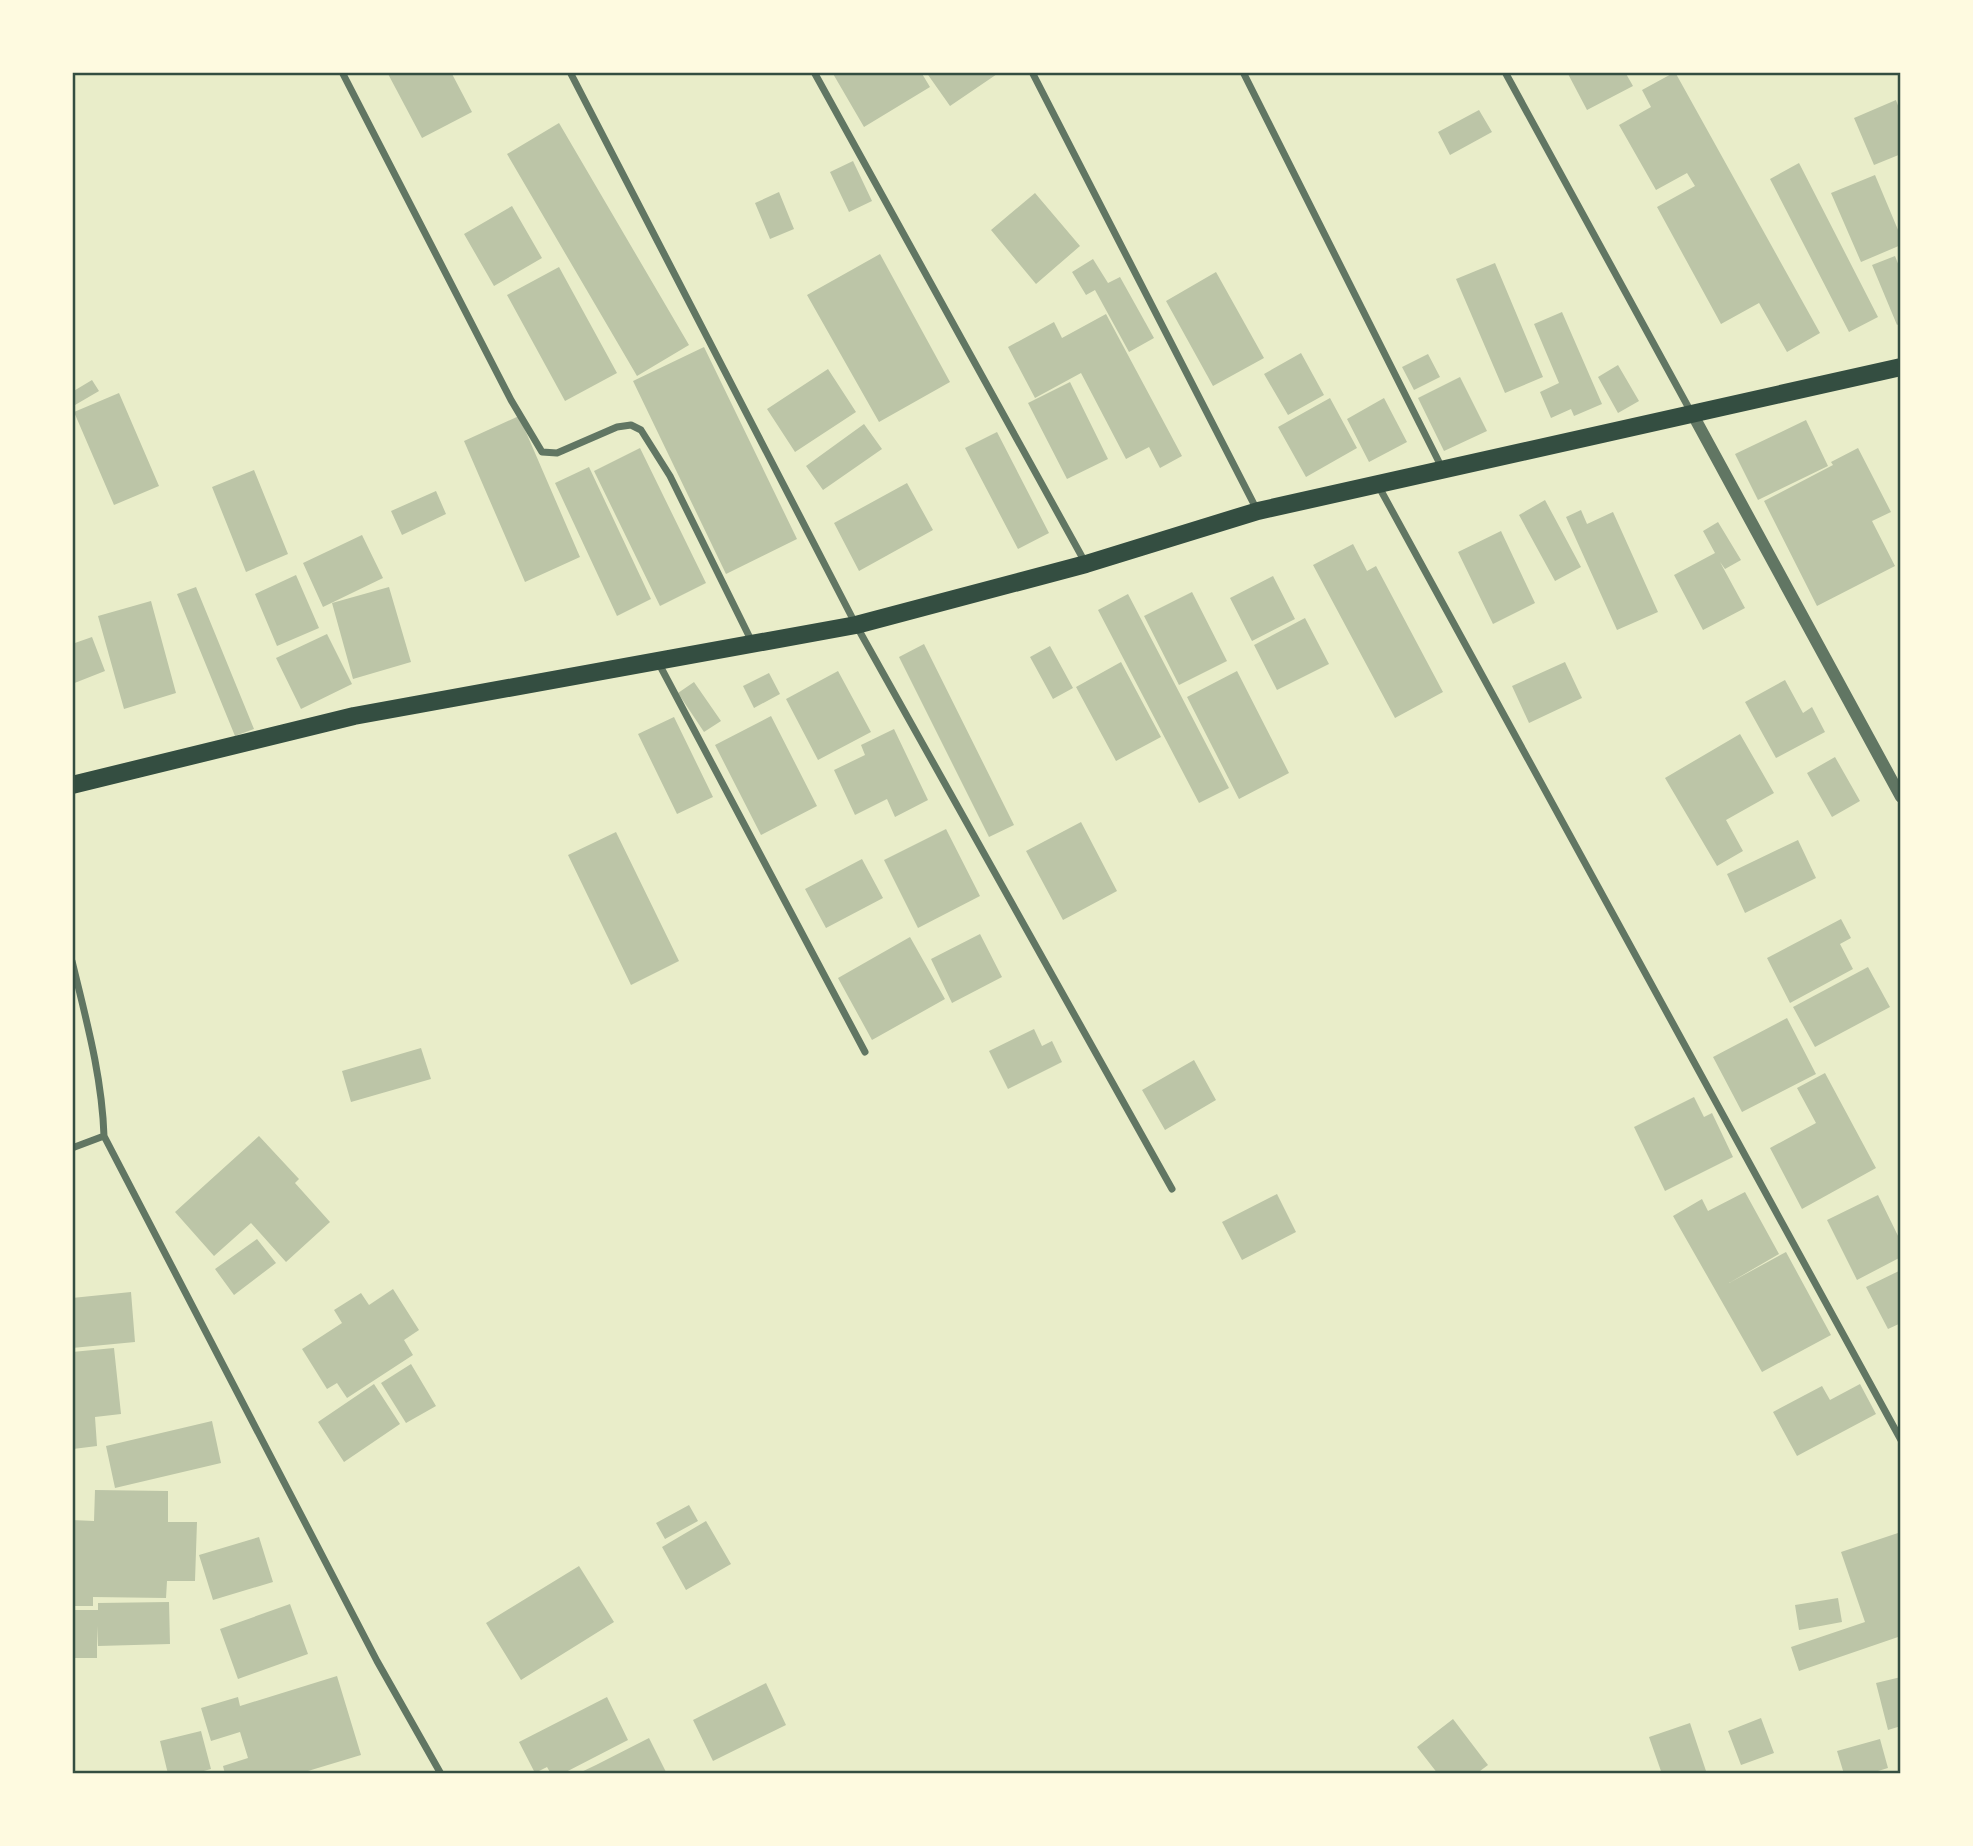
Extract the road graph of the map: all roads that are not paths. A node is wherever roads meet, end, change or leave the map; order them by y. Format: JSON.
{"nodes":[{"id":1,"x":342,"y":72,"type":"edge"},
{"id":2,"x":570,"y":72,"type":"edge"},
{"id":3,"x":814,"y":72,"type":"edge"},
{"id":4,"x":1032,"y":72,"type":"edge"},
{"id":5,"x":1243,"y":72,"type":"edge"},
{"id":6,"x":1505,"y":72,"type":"edge"},
{"id":7,"x":1901,"y":367,"type":"edge"},
{"id":8,"x":1693,"y":415,"type":"junction"},
{"id":9,"x":1444,"y":472,"type":"junction"},
{"id":10,"x":1378,"y":486,"type":"junction"},
{"id":11,"x":1258,"y":511,"type":"junction"},
{"id":12,"x":1086,"y":564,"type":"junction"},
{"id":13,"x":856,"y":625,"type":"junction"},
{"id":14,"x":752,"y":642,"type":"junction"},
{"id":15,"x":657,"y":662,"type":"junction"},
{"id":16,"x":72,"y":785,"type":"edge"},
{"id":17,"x":1901,"y":797,"type":"edge"},
{"id":18,"x":72,"y":961,"type":"edge"},
{"id":19,"x":865,"y":1052,"type":"dead end"},
{"id":20,"x":104,"y":1136,"type":"junction"},
{"id":21,"x":72,"y":1148,"type":"edge"},
{"id":22,"x":1172,"y":1189,"type":"dead end"},
{"id":23,"x":1901,"y":1440,"type":"edge"},
{"id":24,"x":441,"y":1774,"type":"edge"}],
"edges":[{"from":1,"to":14,"type":"street"},
{"from":2,"to":13,"type":"street"},
{"from":3,"to":12,"type":"street"},
{"from":4,"to":11,"type":"street"},
{"from":5,"to":9,"type":"street"},
{"from":6,"to":8,"type":"street"},
{"from":7,"to":8,"type":"main road"},
{"from":8,"to":9,"type":"main road"},
{"from":8,"to":17,"type":"street"},
{"from":9,"to":10,"type":"main road"},
{"from":10,"to":11,"type":"main road"},
{"from":10,"to":23,"type":"street"},
{"from":11,"to":12,"type":"main road"},
{"from":12,"to":13,"type":"main road"},
{"from":13,"to":14,"type":"main road"},
{"from":13,"to":22,"type":"street"},
{"from":14,"to":15,"type":"main road"},
{"from":15,"to":16,"type":"main road"},
{"from":15,"to":19,"type":"street"},
{"from":18,"to":20,"type":"street"},
{"from":20,"to":21,"type":"street"},
{"from":20,"to":24,"type":"street"}]}
